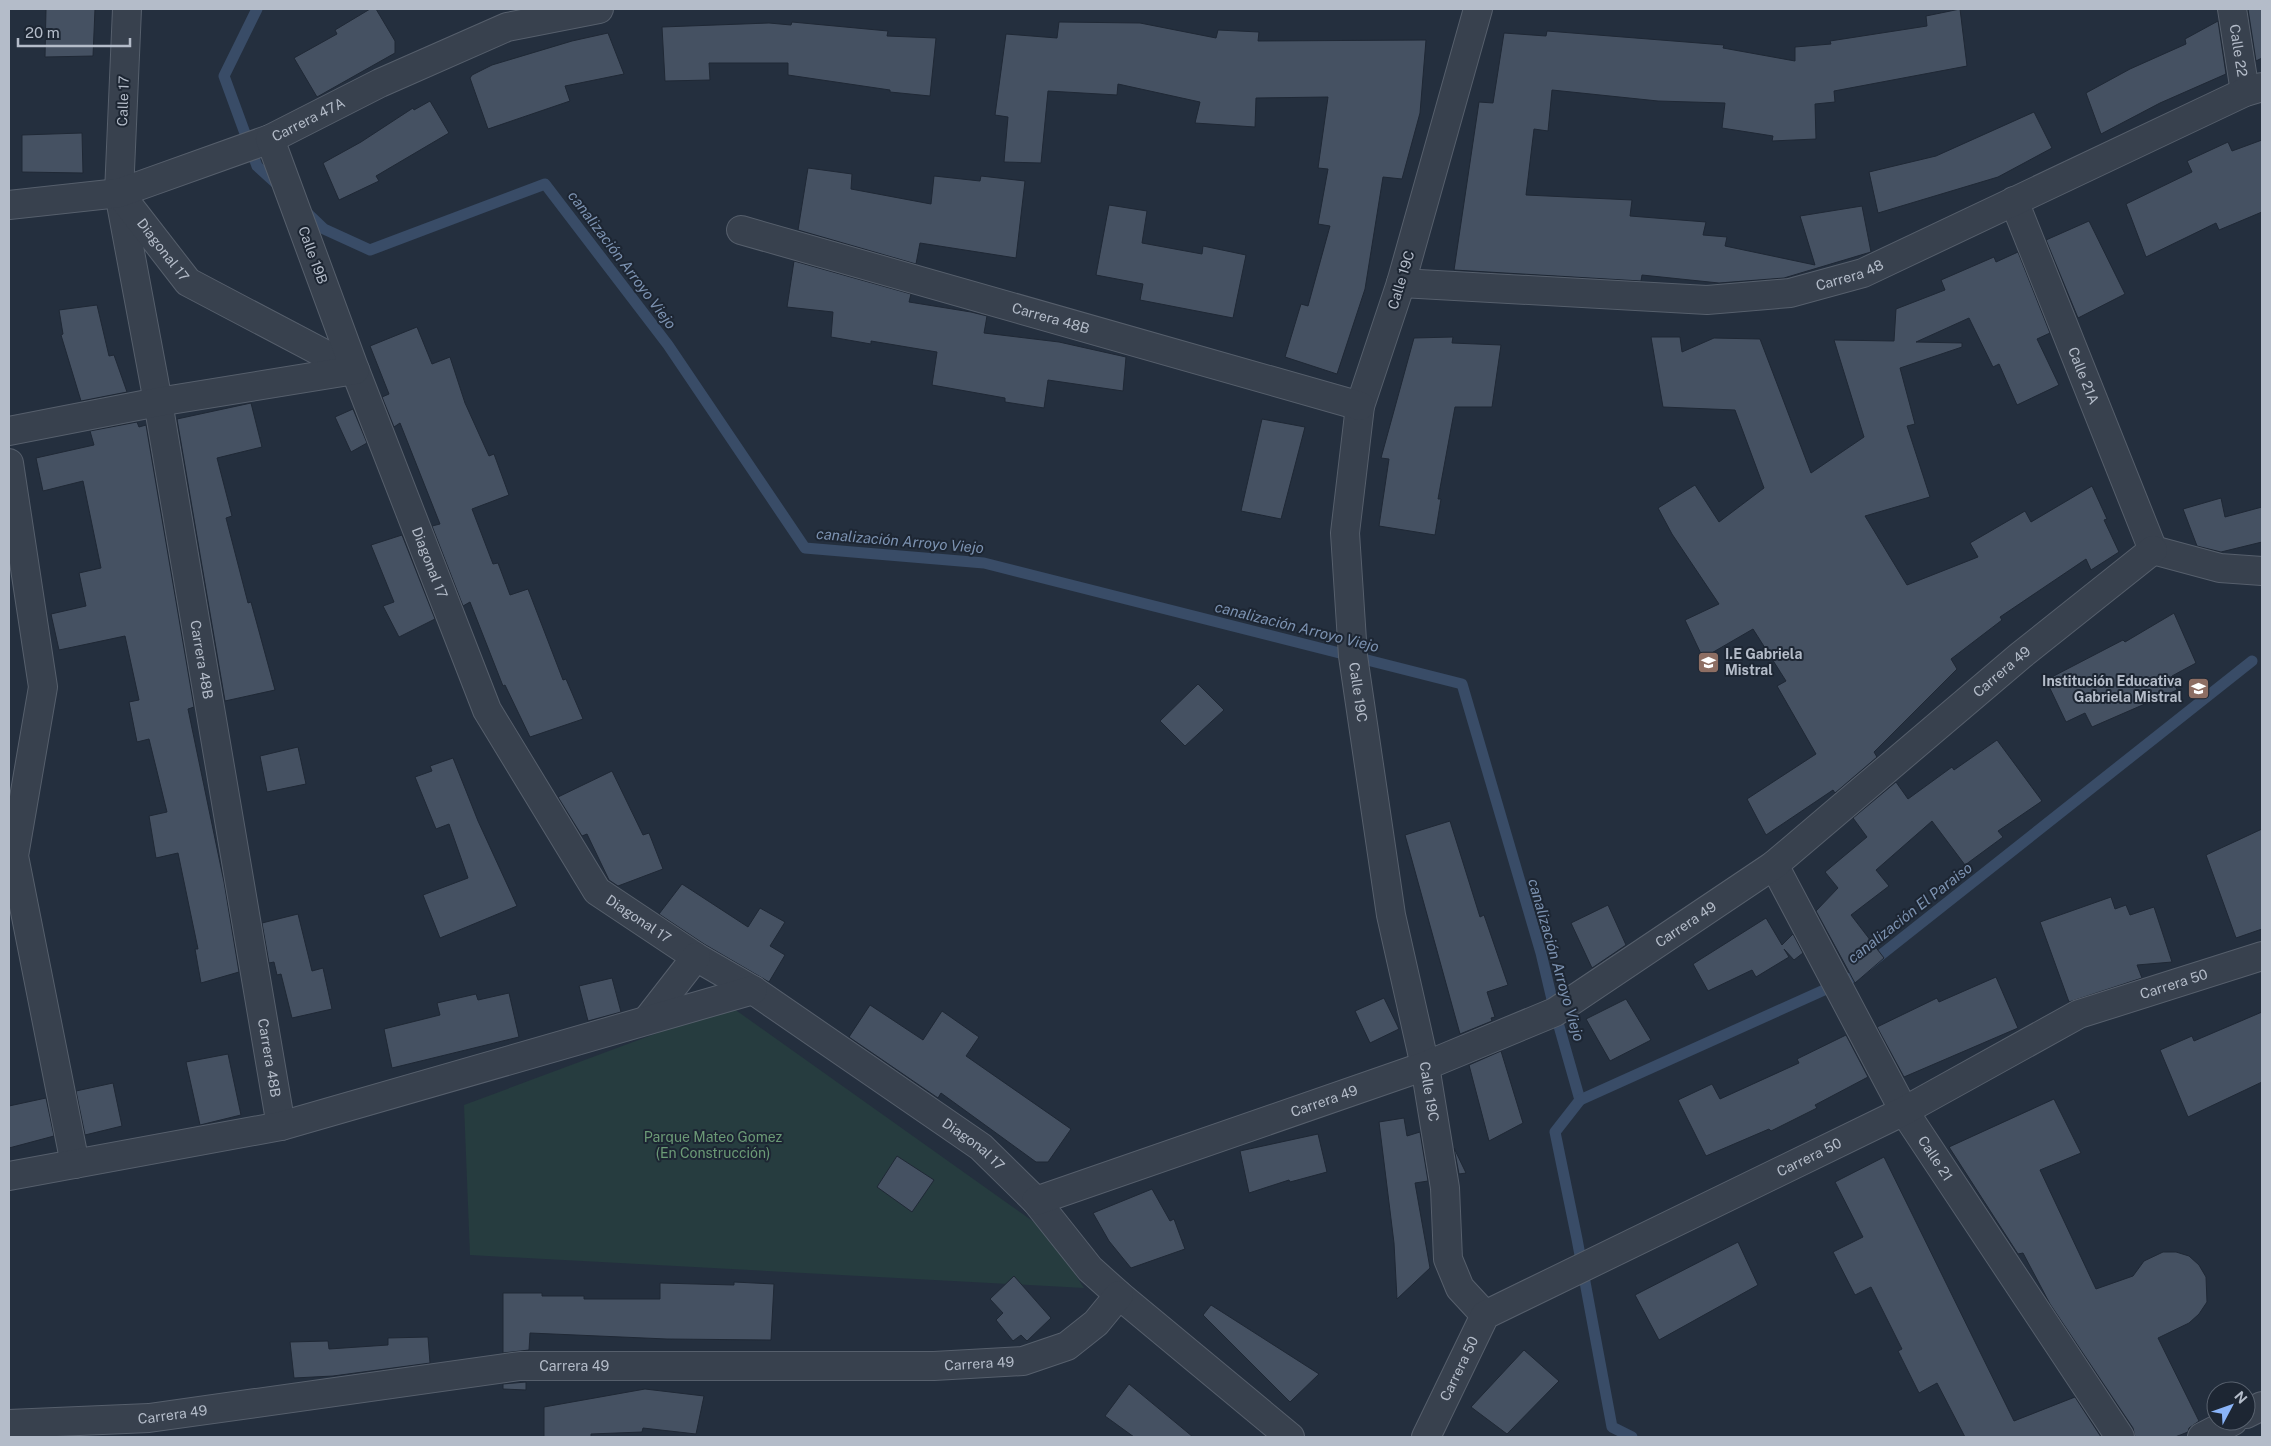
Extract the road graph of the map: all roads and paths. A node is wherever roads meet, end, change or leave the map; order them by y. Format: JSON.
{"nodes":[{"id":1,"x":127,"y":9,"type":"edge"},
{"id":2,"x":599,"y":9,"type":"edge"},
{"id":3,"x":1478,"y":9,"type":"edge"},
{"id":4,"x":2232,"y":9,"type":"edge"},
{"id":5,"x":2254,"y":90,"type":"edge"},
{"id":6,"x":270,"y":139,"type":"junction"},
{"id":7,"x":119,"y":193,"type":"junction"},
{"id":8,"x":2014,"y":201,"type":"junction"},
{"id":9,"x":9,"y":205,"type":"edge"},
{"id":10,"x":741,"y":230,"type":"dead end"},
{"id":11,"x":1401,"y":283,"type":"junction"},
{"id":12,"x":355,"y":370,"type":"junction"},
{"id":13,"x":158,"y":402,"type":"junction"},
{"id":14,"x":1360,"y":406,"type":"junction"},
{"id":15,"x":9,"y":431,"type":"edge"},
{"id":16,"x":9,"y":463,"type":"edge"},
{"id":17,"x":2153,"y":550,"type":"junction"},
{"id":18,"x":2262,"y":572,"type":"edge"},
{"id":19,"x":1774,"y":865,"type":"junction"},
{"id":20,"x":2262,"y":956,"type":"edge"},
{"id":21,"x":696,"y":957,"type":"junction"},
{"id":22,"x":752,"y":990,"type":"junction"},
{"id":23,"x":647,"y":1020,"type":"junction"},
{"id":24,"x":1425,"y":1066,"type":"junction"},
{"id":25,"x":1904,"y":1111,"type":"junction"},
{"id":26,"x":281,"y":1126,"type":"junction"},
{"id":27,"x":75,"y":1164,"type":"junction"},
{"id":28,"x":9,"y":1176,"type":"edge"},
{"id":29,"x":1036,"y":1201,"type":"junction"},
{"id":30,"x":1119,"y":1295,"type":"junction"},
{"id":31,"x":1485,"y":1315,"type":"junction"},
{"id":32,"x":9,"y":1424,"type":"edge"},
{"id":33,"x":155,"y":1428,"type":"edge"},
{"id":34,"x":2214,"y":1431,"type":"edge"},
{"id":35,"x":1290,"y":1437,"type":"edge"},
{"id":36,"x":1426,"y":1437,"type":"edge"},
{"id":37,"x":2120,"y":1437,"type":"edge"},
{"id":38,"x":2202,"y":1437,"type":"edge"}],
"edges":[{"from":1,"to":7,"type":"street","name":"Calle 17"},
{"from":2,"to":6,"type":"street","name":"Carrera 47A"},
{"from":3,"to":11,"type":"street","name":"Calle 19C"},
{"from":4,"to":5,"type":"street","name":"Calle 22"},
{"from":5,"to":8,"type":"street","name":"Carrera 48"},
{"from":6,"to":7,"type":"street","name":"Carrera 47A"},
{"from":6,"to":12,"type":"street","name":"Calle 19B"},
{"from":7,"to":9,"type":"street","name":"Carrera 47A"},
{"from":7,"to":12,"type":"street","name":"Diagonal 17"},
{"from":7,"to":13,"type":"street","name":"Carrera 48B"},
{"from":8,"to":11,"type":"street","name":"Carrera 48"},
{"from":8,"to":17,"type":"street","name":"Calle 21A"},
{"from":10,"to":14,"type":"street","name":"Carrera 48B"},
{"from":11,"to":14,"type":"street","name":"Calle 19C"},
{"from":12,"to":13,"type":"street"},
{"from":12,"to":21,"type":"street","name":"Diagonal 17"},
{"from":13,"to":15,"type":"street"},
{"from":13,"to":26,"type":"street","name":"Carrera 48B"},
{"from":14,"to":24,"type":"street","name":"Calle 19C"},
{"from":16,"to":27,"type":"street"},
{"from":17,"to":18,"type":"street"},
{"from":17,"to":19,"type":"street","name":"Carrera 49"},
{"from":19,"to":24,"type":"street","name":"Carrera 49"},
{"from":19,"to":25,"type":"street","name":"Calle 21"},
{"from":20,"to":25,"type":"street","name":"Carrera 50"},
{"from":21,"to":22,"type":"street","name":"Diagonal 17"},
{"from":21,"to":23,"type":"street"},
{"from":22,"to":23,"type":"street"},
{"from":22,"to":29,"type":"street","name":"Diagonal 17"},
{"from":23,"to":26,"type":"street"},
{"from":24,"to":29,"type":"street","name":"Carrera 49"},
{"from":24,"to":31,"type":"street","name":"Calle 19C"},
{"from":25,"to":31,"type":"street","name":"Carrera 50"},
{"from":25,"to":37,"type":"street","name":"Calle 21"},
{"from":26,"to":27,"type":"street"},
{"from":27,"to":28,"type":"street"},
{"from":29,"to":30,"type":"street","name":"Diagonal 17"},
{"from":30,"to":33,"type":"street","name":"Carrera 49"},
{"from":30,"to":35,"type":"street","name":"Diagonal 17"},
{"from":31,"to":36,"type":"street","name":"Carrera 50"},
{"from":32,"to":33,"type":"street","name":"Carrera 49"},
{"from":34,"to":38,"type":"street"}]}
